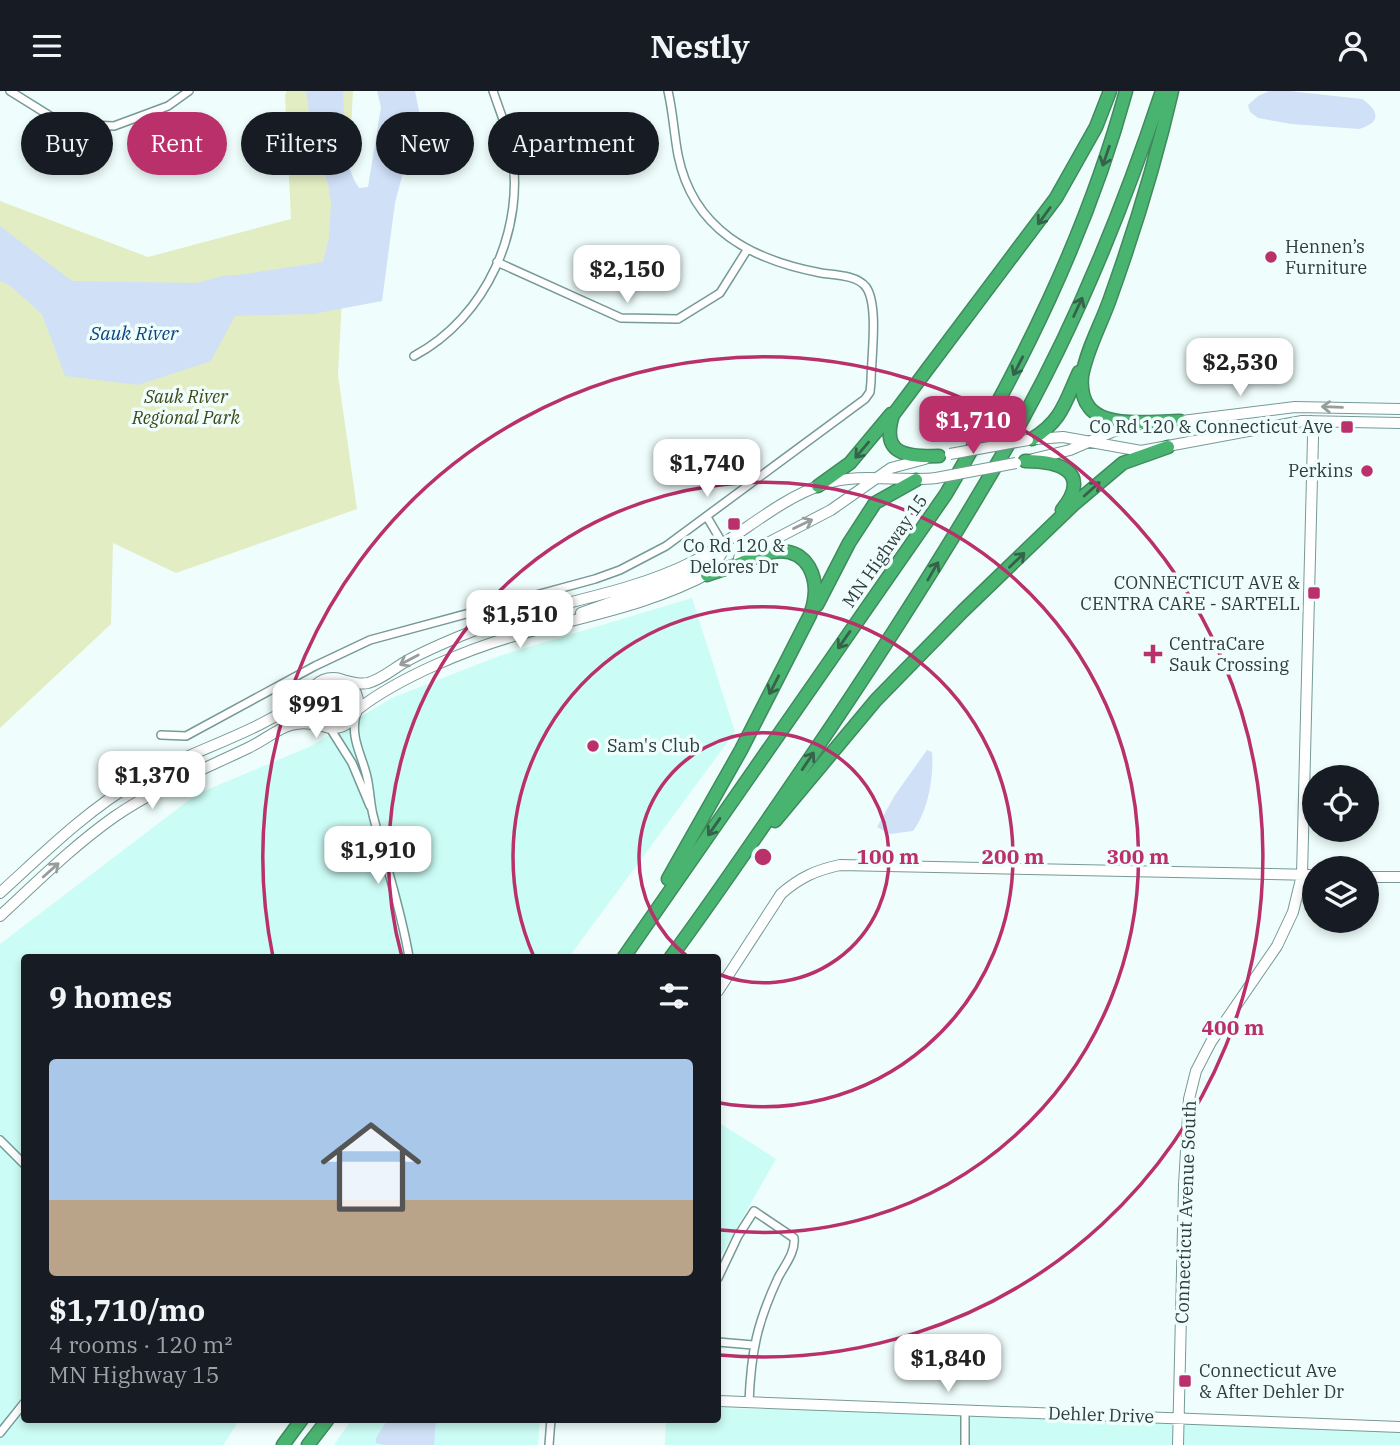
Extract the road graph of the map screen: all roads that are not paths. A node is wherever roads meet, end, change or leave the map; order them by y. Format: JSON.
{"nodes":[{"id":1,"x":10,"y":91,"type":"edge"},
{"id":2,"x":189,"y":91,"type":"edge"},
{"id":3,"x":493,"y":91,"type":"edge"},
{"id":4,"x":668,"y":91,"type":"edge"},
{"id":5,"x":1110,"y":91,"type":"edge"},
{"id":6,"x":1126,"y":91,"type":"edge"},
{"id":7,"x":1162,"y":91,"type":"edge"},
{"id":8,"x":1171,"y":91,"type":"edge"},
{"id":9,"x":747,"y":250,"type":"junction"},
{"id":10,"x":497,"y":262,"type":"junction"},
{"id":11,"x":1089,"y":350,"type":"junction"},
{"id":12,"x":414,"y":356,"type":"dead end"},
{"id":13,"x":898,"y":406,"type":"junction"},
{"id":14,"x":1400,"y":409,"type":"edge"},
{"id":15,"x":1180,"y":421,"type":"junction"},
{"id":16,"x":1311,"y":421,"type":"junction"},
{"id":17,"x":1400,"y":423,"type":"edge"},
{"id":18,"x":1030,"y":440,"type":"junction"},
{"id":19,"x":1090,"y":443,"type":"junction"},
{"id":20,"x":1168,"y":447,"type":"junction"},
{"id":21,"x":944,"y":455,"type":"junction"},
{"id":22,"x":1021,"y":462,"type":"junction"},
{"id":23,"x":875,"y":479,"type":"junction"},
{"id":24,"x":916,"y":480,"type":"junction"},
{"id":25,"x":818,"y":486,"type":"junction"},
{"id":26,"x":707,"y":517,"type":"junction"},
{"id":27,"x":1042,"y":535,"type":"junction"},
{"id":28,"x":723,"y":544,"type":"junction"},
{"id":29,"x":707,"y":575,"type":"junction"},
{"id":30,"x":545,"y":628,"type":"junction"},
{"id":31,"x":790,"y":652,"type":"junction"},
{"id":32,"x":342,"y":680,"type":"junction"},
{"id":33,"x":309,"y":694,"type":"junction"},
{"id":34,"x":356,"y":712,"type":"junction"},
{"id":35,"x":326,"y":727,"type":"junction"},
{"id":36,"x":161,"y":735,"type":"dead end"},
{"id":37,"x":372,"y":810,"type":"junction"},
{"id":38,"x":1302,"y":856,"type":"edge"},
{"id":39,"x":1302,"y":875,"type":"joint"},
{"id":40,"x":1379,"y":877,"type":"edge"},
{"id":41,"x":1400,"y":877,"type":"edge"},
{"id":42,"x":0,"y":893,"type":"edge"},
{"id":43,"x":710,"y":903,"type":"junction"},
{"id":44,"x":0,"y":915,"type":"edge"},
{"id":45,"x":627,"y":952,"type":"edge"},
{"id":46,"x":408,"y":954,"type":"edge"},
{"id":47,"x":673,"y":954,"type":"edge"},
{"id":48,"x":721,"y":986,"type":"edge"},
{"id":49,"x":0,"y":1140,"type":"edge"},
{"id":50,"x":21,"y":1161,"type":"edge"},
{"id":51,"x":721,"y":1272,"type":"edge"},
{"id":52,"x":721,"y":1342,"type":"edge"},
{"id":53,"x":753,"y":1345,"type":"junction"},
{"id":54,"x":721,"y":1401,"type":"edge"},
{"id":55,"x":749,"y":1402,"type":"junction"},
{"id":56,"x":21,"y":1407,"type":"edge"},
{"id":57,"x":965,"y":1411,"type":"junction"},
{"id":58,"x":1178,"y":1417,"type":"junction"},
{"id":59,"x":299,"y":1423,"type":"edge"},
{"id":60,"x":325,"y":1423,"type":"edge"},
{"id":61,"x":551,"y":1423,"type":"edge"},
{"id":62,"x":1400,"y":1427,"type":"edge"},
{"id":63,"x":0,"y":1433,"type":"edge"},
{"id":64,"x":283,"y":1445,"type":"edge"},
{"id":65,"x":308,"y":1445,"type":"edge"},
{"id":66,"x":549,"y":1445,"type":"edge"},
{"id":67,"x":965,"y":1445,"type":"edge"},
{"id":68,"x":1178,"y":1445,"type":"edge"}],
"edges":[{"from":1,"to":2,"type":"street"},
{"from":3,"to":10,"type":"street"},
{"from":4,"to":9,"type":"street"},
{"from":5,"to":13,"type":"highway","one_way":true},
{"from":6,"to":45,"type":"highway","name":"MN Highway 15","one_way":true},
{"from":43,"to":7,"type":"highway","one_way":true},
{"from":8,"to":11,"type":"highway"},
{"from":9,"to":10,"type":"street"},
{"from":9,"to":26,"type":"street"},
{"from":10,"to":12,"type":"street"},
{"from":11,"to":15,"type":"highway"},
{"from":11,"to":18,"type":"highway"},
{"from":13,"to":21,"type":"highway"},
{"from":13,"to":25,"type":"highway","one_way":true},
{"from":14,"to":15,"type":"street","one_way":true},
{"from":15,"to":19,"type":"street"},
{"from":16,"to":17,"type":"street"},
{"from":16,"to":20,"type":"street"},
{"from":16,"to":38,"type":"street","name":"Connecticut Avenue South"},
{"from":18,"to":19,"type":"street"},
{"from":18,"to":21,"type":"street","bridge":true},
{"from":19,"to":20,"type":"street"},
{"from":19,"to":22,"type":"street"},
{"from":27,"to":20,"type":"highway","one_way":true},
{"from":21,"to":23,"type":"street"},
{"from":22,"to":24,"type":"street","bridge":true},
{"from":22,"to":27,"type":"highway"},
{"from":23,"to":24,"type":"street"},
{"from":23,"to":25,"type":"street"},
{"from":29,"to":23,"type":"street","one_way":true},
{"from":24,"to":31,"type":"highway"},
{"from":25,"to":28,"type":"street"},
{"from":26,"to":28,"type":"street"},
{"from":26,"to":36,"type":"street"},
{"from":43,"to":27,"type":"highway","one_way":true},
{"from":28,"to":30,"type":"street"},
{"from":28,"to":32,"type":"street","one_way":true},
{"from":29,"to":30,"type":"street"},
{"from":29,"to":31,"type":"highway"},
{"from":30,"to":34,"type":"street"},
{"from":31,"to":45,"type":"highway","one_way":true},
{"from":32,"to":33,"type":"street"},
{"from":32,"to":34,"type":"street"},
{"from":33,"to":35,"type":"street"},
{"from":33,"to":42,"type":"street"},
{"from":34,"to":35,"type":"street"},
{"from":34,"to":37,"type":"street"},
{"from":35,"to":37,"type":"street"},
{"from":44,"to":35,"type":"street","one_way":true},
{"from":37,"to":46,"type":"street"},
{"from":39,"to":48,"type":"street"},
{"from":39,"to":58,"type":"street","name":"Connecticut Avenue South"},
{"from":40,"to":41,"type":"street"},
{"from":43,"to":47,"type":"highway"},
{"from":49,"to":50,"type":"street"},
{"from":51,"to":53,"type":"street"},
{"from":52,"to":53,"type":"street"},
{"from":53,"to":55,"type":"street"},
{"from":54,"to":55,"type":"street","name":"Dehler Drive"},
{"from":55,"to":57,"type":"street","name":"Dehler Drive"},
{"from":56,"to":63,"type":"street"},
{"from":57,"to":58,"type":"street","name":"Dehler Drive"},
{"from":57,"to":67,"type":"street"},
{"from":58,"to":62,"type":"street","name":"Dehler Drive"},
{"from":58,"to":68,"type":"street","name":"Connecticut Avenue South"},
{"from":59,"to":64,"type":"highway"},
{"from":60,"to":65,"type":"highway"},
{"from":61,"to":66,"type":"street"}]}
